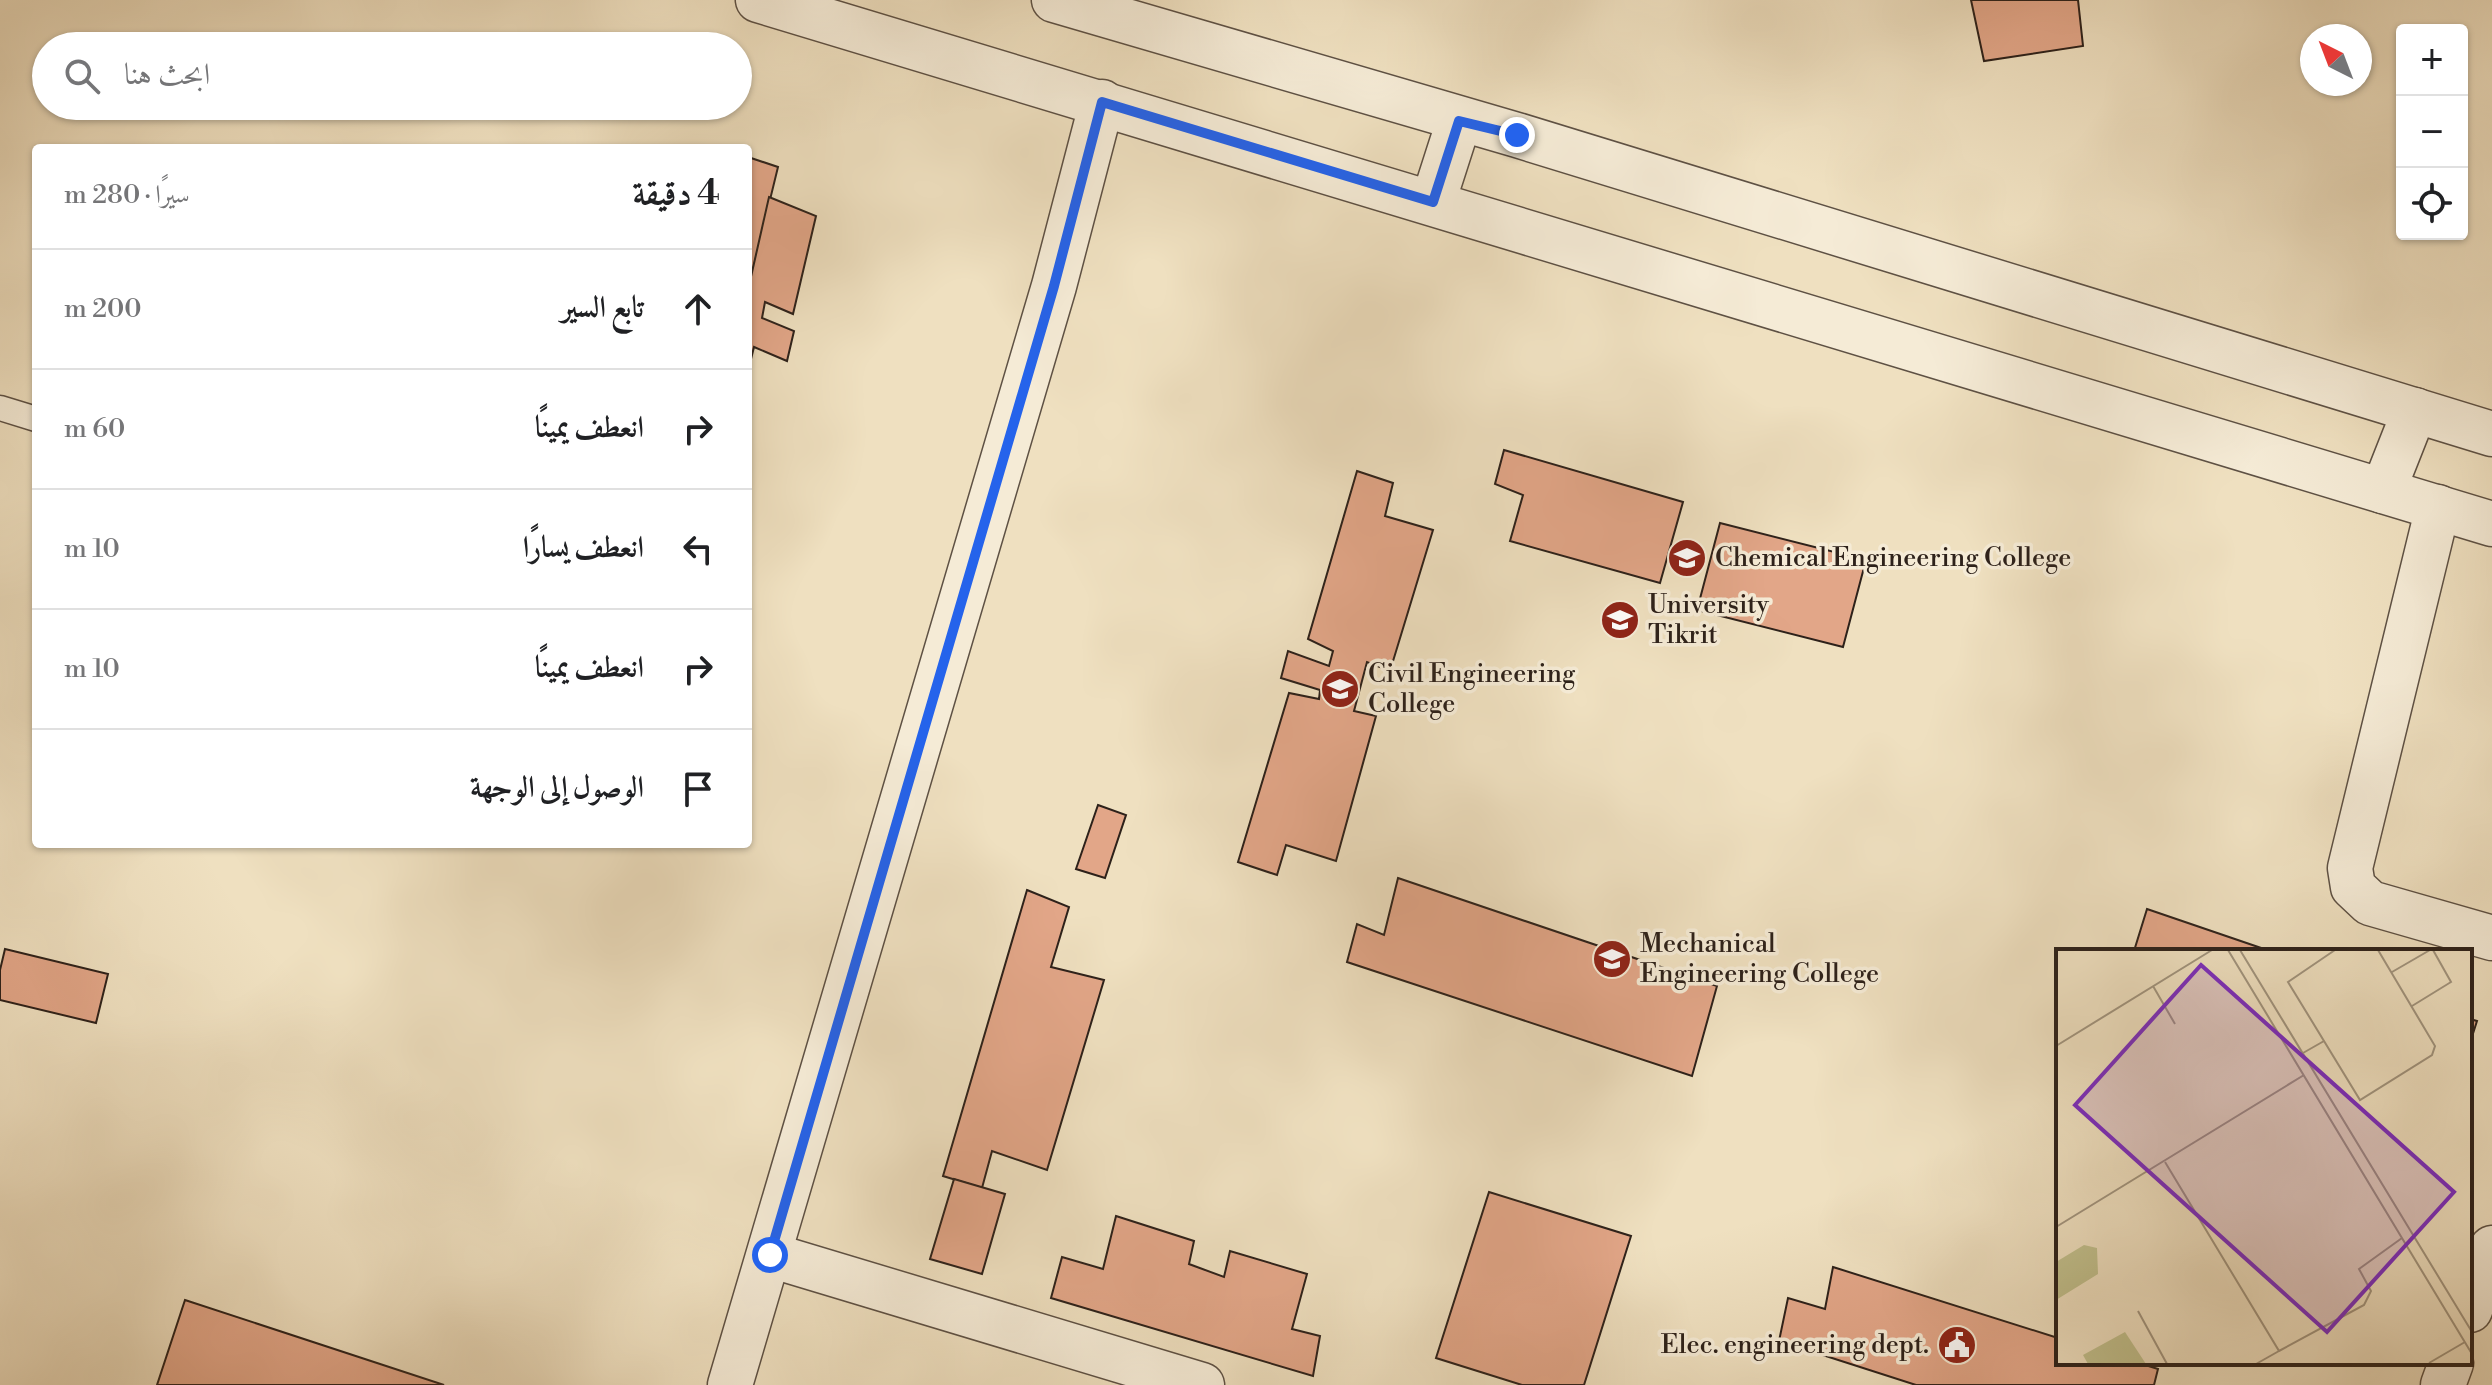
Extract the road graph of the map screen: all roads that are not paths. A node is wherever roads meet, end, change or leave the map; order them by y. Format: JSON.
{"nodes":[{"id":1,"x":1054,"y":0,"type":"edge"},
{"id":2,"x":776,"y":3,"type":"edge"},
{"id":3,"x":1102,"y":102,"type":"junction"},
{"id":4,"x":1459,"y":121,"type":"junction"},
{"id":5,"x":1433,"y":202,"type":"junction"},
{"id":6,"x":0,"y":408,"type":"edge"},
{"id":7,"x":2415,"y":410,"type":"junction"},
{"id":8,"x":32,"y":418,"type":"edge"},
{"id":9,"x":2492,"y":434,"type":"edge"},
{"id":10,"x":2383,"y":491,"type":"junction"},
{"id":11,"x":2438,"y":507,"type":"junction"},
{"id":12,"x":2492,"y":524,"type":"edge"},
{"id":13,"x":2492,"y":938,"type":"edge"},
{"id":14,"x":2492,"y":1248,"type":"edge"},
{"id":15,"x":770,"y":1255,"type":"junction"},
{"id":16,"x":2472,"y":1304,"type":"edge"},
{"id":17,"x":2450,"y":1365,"type":"edge"},
{"id":18,"x":730,"y":1385,"type":"edge"},
{"id":19,"x":1202,"y":1385,"type":"edge"},
{"id":20,"x":2443,"y":1385,"type":"edge"}],
"edges":[{"from":1,"to":4,"type":"street"},
{"from":2,"to":3,"type":"street"},
{"from":3,"to":5,"type":"street"},
{"from":3,"to":15,"type":"street"},
{"from":4,"to":5,"type":"street"},
{"from":4,"to":7,"type":"street"},
{"from":5,"to":10,"type":"street"},
{"from":6,"to":8,"type":"lane"},
{"from":7,"to":9,"type":"street"},
{"from":7,"to":10,"type":"street"},
{"from":10,"to":11,"type":"street"},
{"from":11,"to":12,"type":"street"},
{"from":11,"to":13,"type":"street"},
{"from":14,"to":16,"type":"street"},
{"from":15,"to":18,"type":"street"},
{"from":15,"to":19,"type":"street"},
{"from":17,"to":20,"type":"street"}]}
